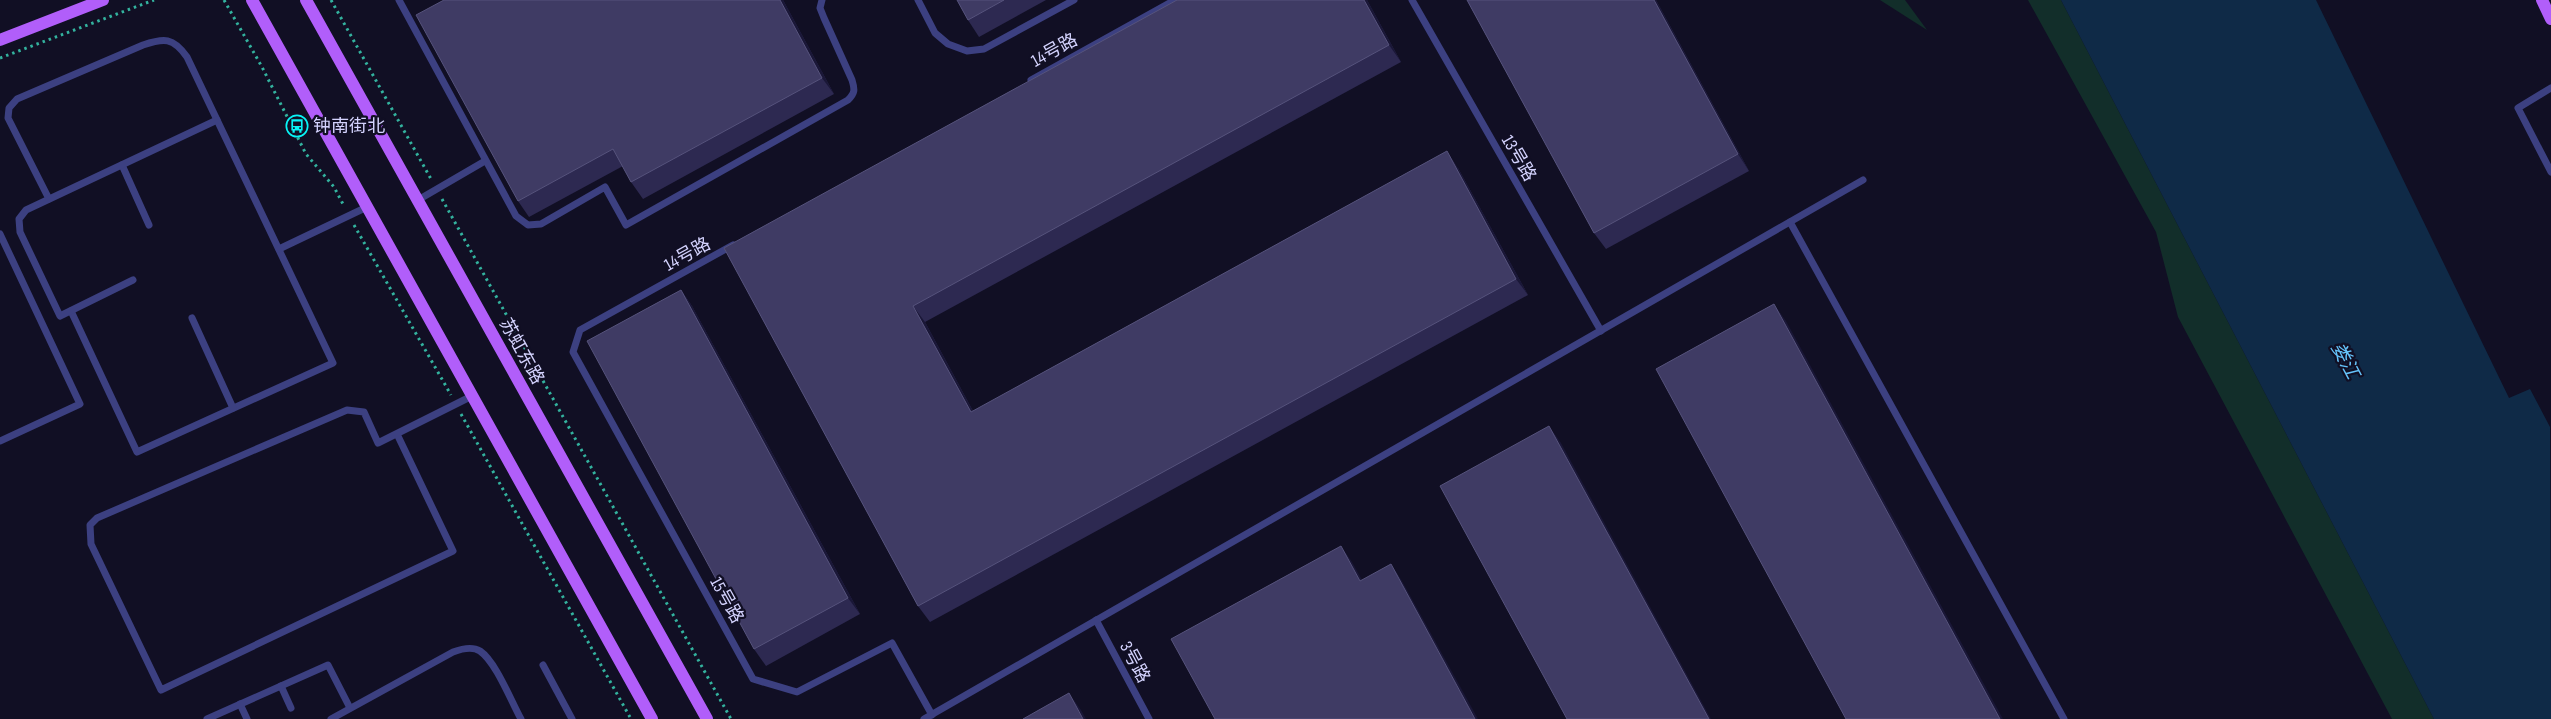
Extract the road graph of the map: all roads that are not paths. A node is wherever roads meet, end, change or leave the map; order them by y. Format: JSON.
{"nodes":[{"id":1,"x":103,"y":0,"type":"edge"},
{"id":2,"x":252,"y":0,"type":"edge"},
{"id":3,"x":306,"y":0,"type":"edge"},
{"id":4,"x":399,"y":0,"type":"edge"},
{"id":5,"x":822,"y":0,"type":"edge"},
{"id":6,"x":918,"y":0,"type":"edge"},
{"id":7,"x":1074,"y":0,"type":"edge"},
{"id":8,"x":1175,"y":0,"type":"edge"},
{"id":9,"x":1412,"y":0,"type":"edge"},
{"id":10,"x":2542,"y":0,"type":"edge"},
{"id":11,"x":2551,"y":19,"type":"edge"},
{"id":12,"x":0,"y":40,"type":"edge"},
{"id":13,"x":1020,"y":86,"type":"edge"},
{"id":14,"x":2551,"y":88,"type":"edge"},
{"id":15,"x":217,"y":120,"type":"junction"},
{"id":16,"x":485,"y":161,"type":"junction"},
{"id":17,"x":122,"y":165,"type":"junction"},
{"id":18,"x":2551,"y":172,"type":"edge"},
{"id":19,"x":1863,"y":180,"type":"dead end"},
{"id":20,"x":49,"y":200,"type":"junction"},
{"id":21,"x":418,"y":200,"type":"junction"},
{"id":22,"x":367,"y":207,"type":"junction"},
{"id":23,"x":1790,"y":222,"type":"junction"},
{"id":24,"x":149,"y":225,"type":"dead end"},
{"id":25,"x":0,"y":234,"type":"edge"},
{"id":26,"x":744,"y":239,"type":"edge"},
{"id":27,"x":279,"y":249,"type":"junction"},
{"id":28,"x":133,"y":280,"type":"dead end"},
{"id":29,"x":71,"y":311,"type":"junction"},
{"id":30,"x":192,"y":318,"type":"dead end"},
{"id":31,"x":580,"y":330,"type":"joint"},
{"id":32,"x":1601,"y":331,"type":"junction"},
{"id":33,"x":472,"y":396,"type":"junction"},
{"id":34,"x":233,"y":408,"type":"junction"},
{"id":35,"x":397,"y":434,"type":"junction"},
{"id":36,"x":0,"y":441,"type":"edge"},
{"id":37,"x":1096,"y":620,"type":"junction"},
{"id":38,"x":543,"y":665,"type":"dead end"},
{"id":39,"x":281,"y":686,"type":"junction"},
{"id":40,"x":240,"y":704,"type":"junction"},
{"id":41,"x":292,"y":708,"type":"dead end"},
{"id":42,"x":350,"y":708,"type":"junction"},
{"id":43,"x":932,"y":714,"type":"junction"},
{"id":44,"x":207,"y":719,"type":"edge"},
{"id":45,"x":247,"y":719,"type":"edge"},
{"id":46,"x":331,"y":719,"type":"edge"},
{"id":47,"x":521,"y":719,"type":"edge"},
{"id":48,"x":572,"y":719,"type":"edge"},
{"id":49,"x":652,"y":719,"type":"edge"},
{"id":50,"x":707,"y":719,"type":"edge"},
{"id":51,"x":924,"y":719,"type":"edge"},
{"id":52,"x":1149,"y":719,"type":"edge"},
{"id":53,"x":2064,"y":719,"type":"edge"}],
"edges":[{"from":1,"to":12,"type":"main road"},
{"from":2,"to":22,"type":"main road"},
{"from":3,"to":21,"type":"main road","name":"苏虹东路"},
{"from":4,"to":16,"type":"lane"},
{"from":5,"to":16,"type":"lane"},
{"from":6,"to":7,"type":"lane"},
{"from":8,"to":13,"type":"lane","name":"14号路"},
{"from":9,"to":32,"type":"lane","name":"13号路"},
{"from":10,"to":11,"type":"main road"},
{"from":14,"to":18,"type":"lane"},
{"from":15,"to":17,"type":"lane"},
{"from":15,"to":20,"type":"lane"},
{"from":15,"to":27,"type":"lane"},
{"from":16,"to":21,"type":"lane"},
{"from":17,"to":20,"type":"lane"},
{"from":17,"to":24,"type":"lane"},
{"from":19,"to":23,"type":"lane"},
{"from":20,"to":29,"type":"lane"},
{"from":21,"to":50,"type":"main road","name":"苏虹东路"},
{"from":22,"to":27,"type":"lane"},
{"from":22,"to":33,"type":"main road"},
{"from":23,"to":32,"type":"lane"},
{"from":23,"to":53,"type":"lane"},
{"from":25,"to":36,"type":"lane"},
{"from":26,"to":31,"type":"lane","name":"14号路"},
{"from":27,"to":34,"type":"lane"},
{"from":28,"to":29,"type":"lane"},
{"from":29,"to":34,"type":"lane"},
{"from":30,"to":34,"type":"lane"},
{"from":31,"to":43,"type":"lane","name":"15号路"},
{"from":32,"to":37,"type":"lane"},
{"from":33,"to":35,"type":"lane"},
{"from":33,"to":49,"type":"main road"},
{"from":35,"to":35,"type":"lane"},
{"from":37,"to":43,"type":"lane"},
{"from":37,"to":52,"type":"lane","name":"3号路"},
{"from":38,"to":48,"type":"lane"},
{"from":39,"to":40,"type":"lane"},
{"from":39,"to":41,"type":"lane"},
{"from":39,"to":42,"type":"lane"},
{"from":40,"to":44,"type":"lane"},
{"from":40,"to":45,"type":"lane"},
{"from":42,"to":46,"type":"lane"},
{"from":42,"to":47,"type":"lane"},
{"from":43,"to":51,"type":"lane"}]}
